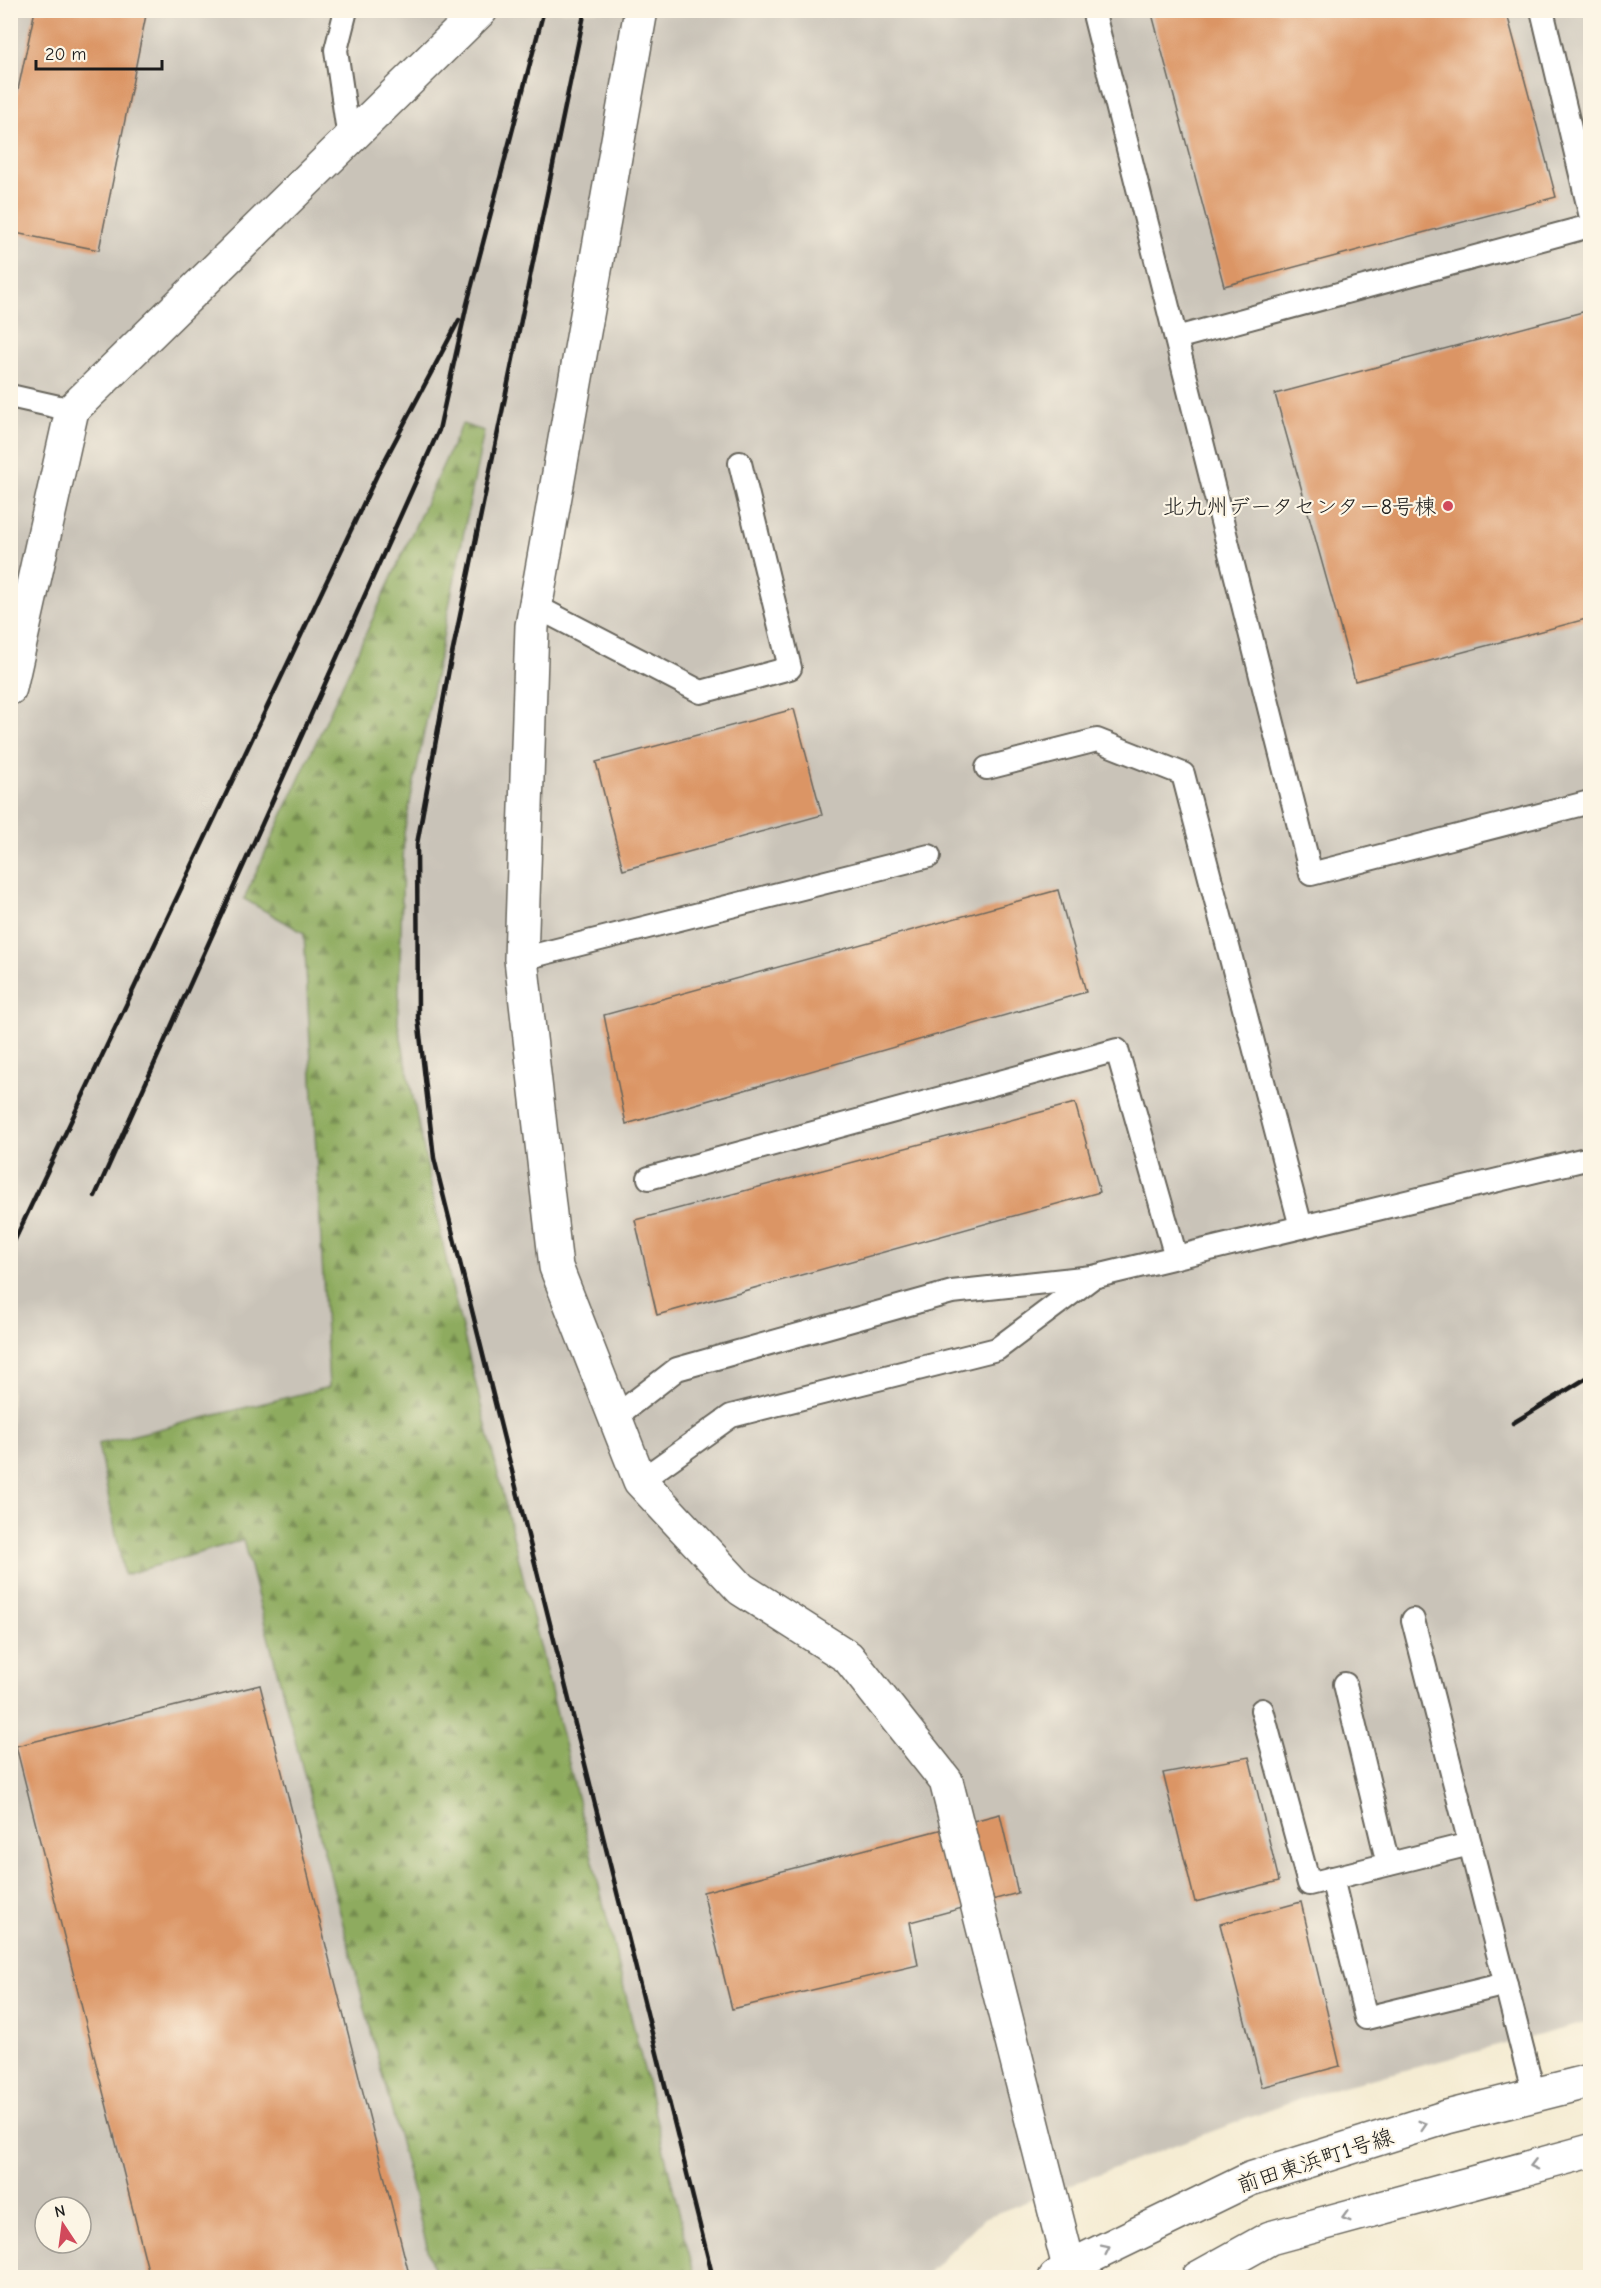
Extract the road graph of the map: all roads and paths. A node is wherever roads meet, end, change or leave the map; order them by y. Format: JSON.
{"nodes":[{"id":1,"x":346,"y":10,"type":"edge"},
{"id":2,"x":481,"y":10,"type":"edge"},
{"id":3,"x":641,"y":10,"type":"edge"},
{"id":4,"x":1093,"y":10,"type":"edge"},
{"id":5,"x":1542,"y":10,"type":"edge"},
{"id":6,"x":349,"y":139,"type":"junction"},
{"id":7,"x":1590,"y":213,"type":"edge"},
{"id":8,"x":1590,"y":226,"type":"edge"},
{"id":9,"x":1176,"y":338,"type":"junction"},
{"id":10,"x":10,"y":396,"type":"edge"},
{"id":11,"x":72,"y":410,"type":"junction"},
{"id":12,"x":740,"y":463,"type":"dead end"},
{"id":13,"x":535,"y":606,"type":"junction"},
{"id":14,"x":10,"y":688,"type":"edge"},
{"id":15,"x":987,"y":768,"type":"dead end"},
{"id":16,"x":1590,"y":802,"type":"edge"},
{"id":17,"x":929,"y":856,"type":"dead end"},
{"id":18,"x":520,"y":959,"type":"junction"},
{"id":19,"x":1590,"y":1158,"type":"edge"},
{"id":20,"x":649,"y":1178,"type":"dead end"},
{"id":21,"x":1301,"y":1227,"type":"junction"},
{"id":22,"x":1176,"y":1257,"type":"junction"},
{"id":23,"x":1093,"y":1276,"type":"junction"},
{"id":24,"x":615,"y":1417,"type":"junction"},
{"id":25,"x":640,"y":1481,"type":"junction"},
{"id":26,"x":1413,"y":1620,"type":"dead end"},
{"id":27,"x":1345,"y":1684,"type":"dead end"},
{"id":28,"x":1262,"y":1710,"type":"dead end"},
{"id":29,"x":1470,"y":1844,"type":"junction"},
{"id":30,"x":1388,"y":1864,"type":"junction"},
{"id":31,"x":1332,"y":1878,"type":"junction"},
{"id":32,"x":1506,"y":1984,"type":"junction"},
{"id":33,"x":1590,"y":2081,"type":"edge"},
{"id":34,"x":1534,"y":2095,"type":"junction"},
{"id":35,"x":1590,"y":2151,"type":"edge"},
{"id":36,"x":1065,"y":2274,"type":"edge"},
{"id":37,"x":1198,"y":2277,"type":"edge"}],
"edges":[{"from":1,"to":6,"type":"lane"},
{"from":2,"to":6,"type":"street"},
{"from":3,"to":13,"type":"street"},
{"from":4,"to":9,"type":"lane"},
{"from":5,"to":7,"type":"lane"},
{"from":6,"to":11,"type":"street"},
{"from":8,"to":9,"type":"lane"},
{"from":9,"to":16,"type":"lane"},
{"from":10,"to":11,"type":"lane"},
{"from":11,"to":14,"type":"street"},
{"from":12,"to":13,"type":"lane"},
{"from":13,"to":18,"type":"street"},
{"from":15,"to":21,"type":"lane"},
{"from":17,"to":18,"type":"lane"},
{"from":18,"to":24,"type":"street"},
{"from":19,"to":21,"type":"lane"},
{"from":20,"to":22,"type":"lane"},
{"from":21,"to":22,"type":"lane"},
{"from":22,"to":23,"type":"lane"},
{"from":23,"to":24,"type":"lane"},
{"from":23,"to":25,"type":"lane"},
{"from":24,"to":25,"type":"street"},
{"from":25,"to":36,"type":"street"},
{"from":26,"to":29,"type":"lane"},
{"from":27,"to":30,"type":"lane"},
{"from":28,"to":31,"type":"lane"},
{"from":29,"to":30,"type":"lane"},
{"from":29,"to":32,"type":"lane"},
{"from":30,"to":31,"type":"lane"},
{"from":31,"to":32,"type":"lane"},
{"from":32,"to":34,"type":"lane"},
{"from":33,"to":34,"type":"street","name":"前田東浜町1号線"},
{"from":36,"to":34,"type":"street","name":"前田東浜町1号線","one_way":true},
{"from":35,"to":37,"type":"street","one_way":true}]}
